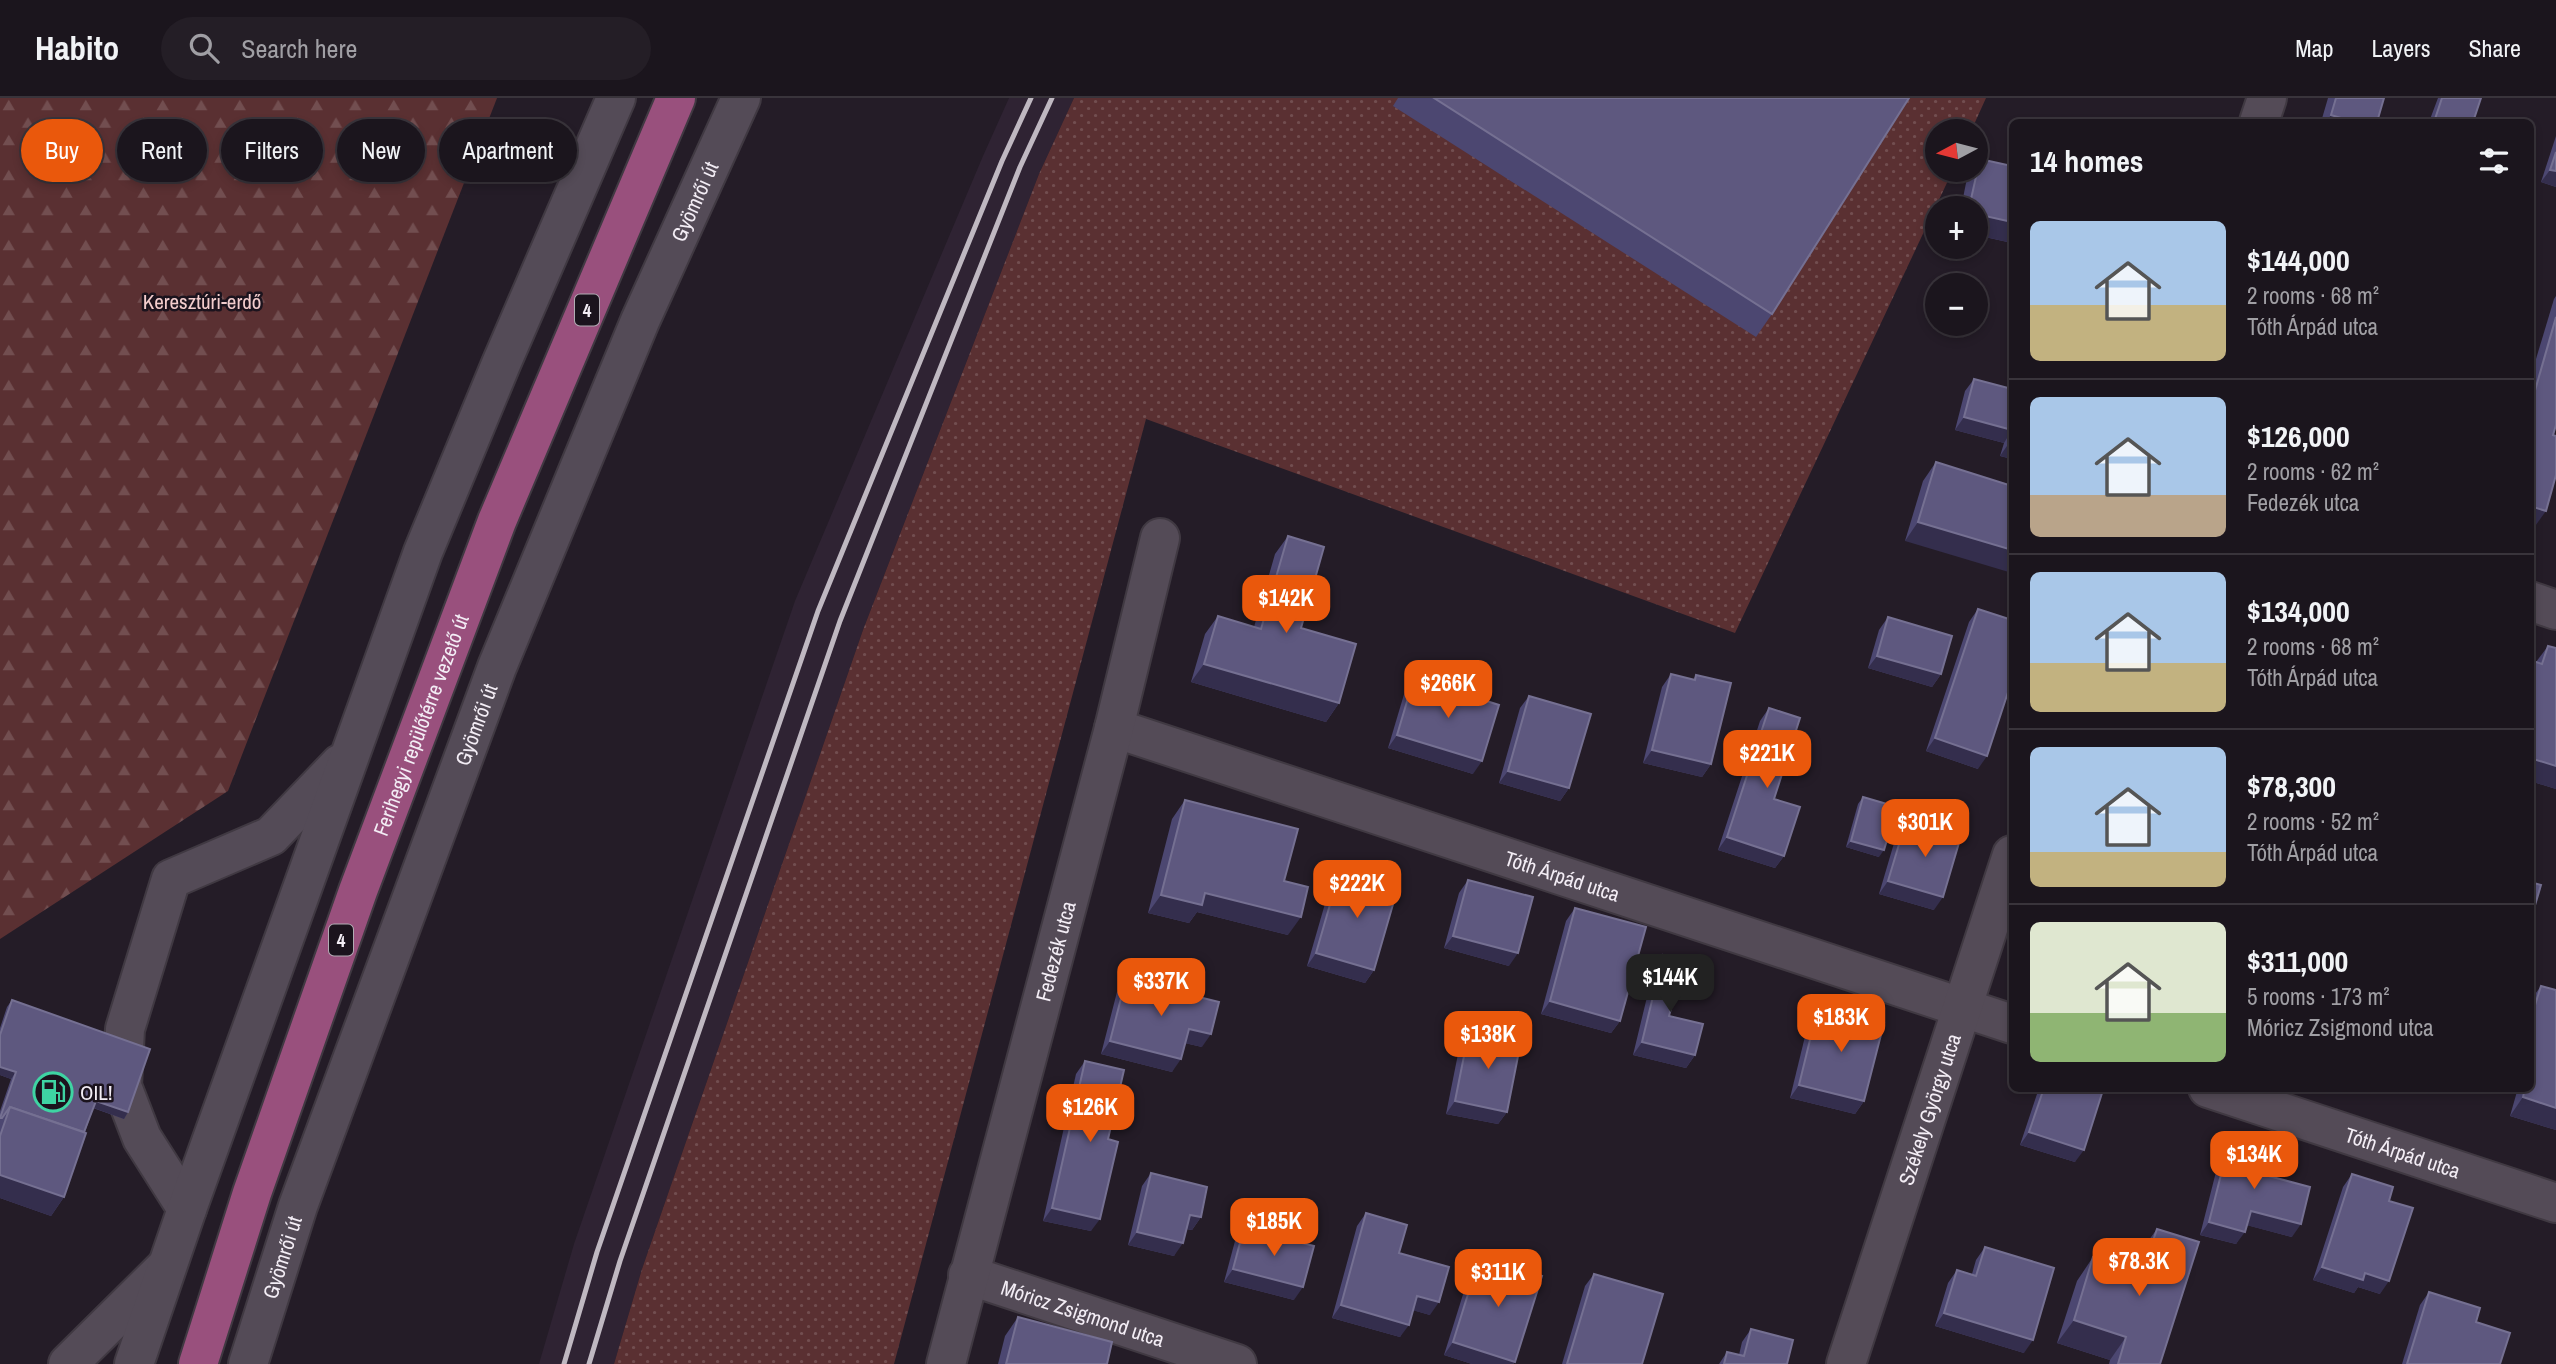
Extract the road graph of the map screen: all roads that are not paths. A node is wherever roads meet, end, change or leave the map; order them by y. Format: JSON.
{"nodes":[{"id":1,"x":616,"y":98,"type":"edge"},
{"id":2,"x":676,"y":98,"type":"edge"},
{"id":3,"x":741,"y":98,"type":"edge"},
{"id":4,"x":2267,"y":98,"type":"edge"},
{"id":5,"x":2260,"y":119,"type":"edge"},
{"id":6,"x":1160,"y":538,"type":"dead end"},
{"id":7,"x":2534,"y":602,"type":"edge"},
{"id":8,"x":2556,"y":610,"type":"edge"},
{"id":9,"x":1114,"y":728,"type":"junction"},
{"id":10,"x":349,"y":755,"type":"junction"},
{"id":11,"x":2009,"y":864,"type":"edge"},
{"id":12,"x":1961,"y":1008,"type":"junction"},
{"id":13,"x":2009,"y":1023,"type":"edge"},
{"id":14,"x":2220,"y":1092,"type":"edge"},
{"id":15,"x":2556,"y":1203,"type":"edge"},
{"id":16,"x":187,"y":1209,"type":"junction"},
{"id":17,"x":170,"y":1262,"type":"junction"},
{"id":18,"x":968,"y":1275,"type":"junction"},
{"id":19,"x":68,"y":1364,"type":"edge"},
{"id":20,"x":134,"y":1364,"type":"edge"},
{"id":21,"x":198,"y":1364,"type":"edge"},
{"id":22,"x":248,"y":1364,"type":"edge"},
{"id":23,"x":946,"y":1364,"type":"edge"},
{"id":24,"x":1237,"y":1364,"type":"edge"},
{"id":25,"x":1846,"y":1364,"type":"edge"}],
"edges":[{"from":1,"to":10,"type":"street"},
{"from":2,"to":21,"type":"main road","name":"Ferihegyi repülőtérre vezető út","number":"4"},
{"from":3,"to":22,"type":"street","name":"Gyömrői út"},
{"from":4,"to":5,"type":"street"},
{"from":6,"to":9,"type":"street","name":"Fedezék utca"},
{"from":7,"to":8,"type":"street"},
{"from":9,"to":12,"type":"street","name":"Tóth Árpád utca"},
{"from":9,"to":18,"type":"street","name":"Fedezék utca"},
{"from":10,"to":16,"type":"street"},
{"from":10,"to":16,"type":"street"},
{"from":11,"to":12,"type":"street","name":"Székely György utca"},
{"from":12,"to":13,"type":"street","name":"Tóth Árpád utca"},
{"from":12,"to":25,"type":"street","name":"Székely György utca"},
{"from":14,"to":15,"type":"street","name":"Tóth Árpád utca"},
{"from":16,"to":17,"type":"street"},
{"from":17,"to":19,"type":"street"},
{"from":17,"to":20,"type":"street"},
{"from":18,"to":23,"type":"street","name":"Fedezék utca"},
{"from":18,"to":24,"type":"street","name":"Móricz Zsigmond utca"}]}
